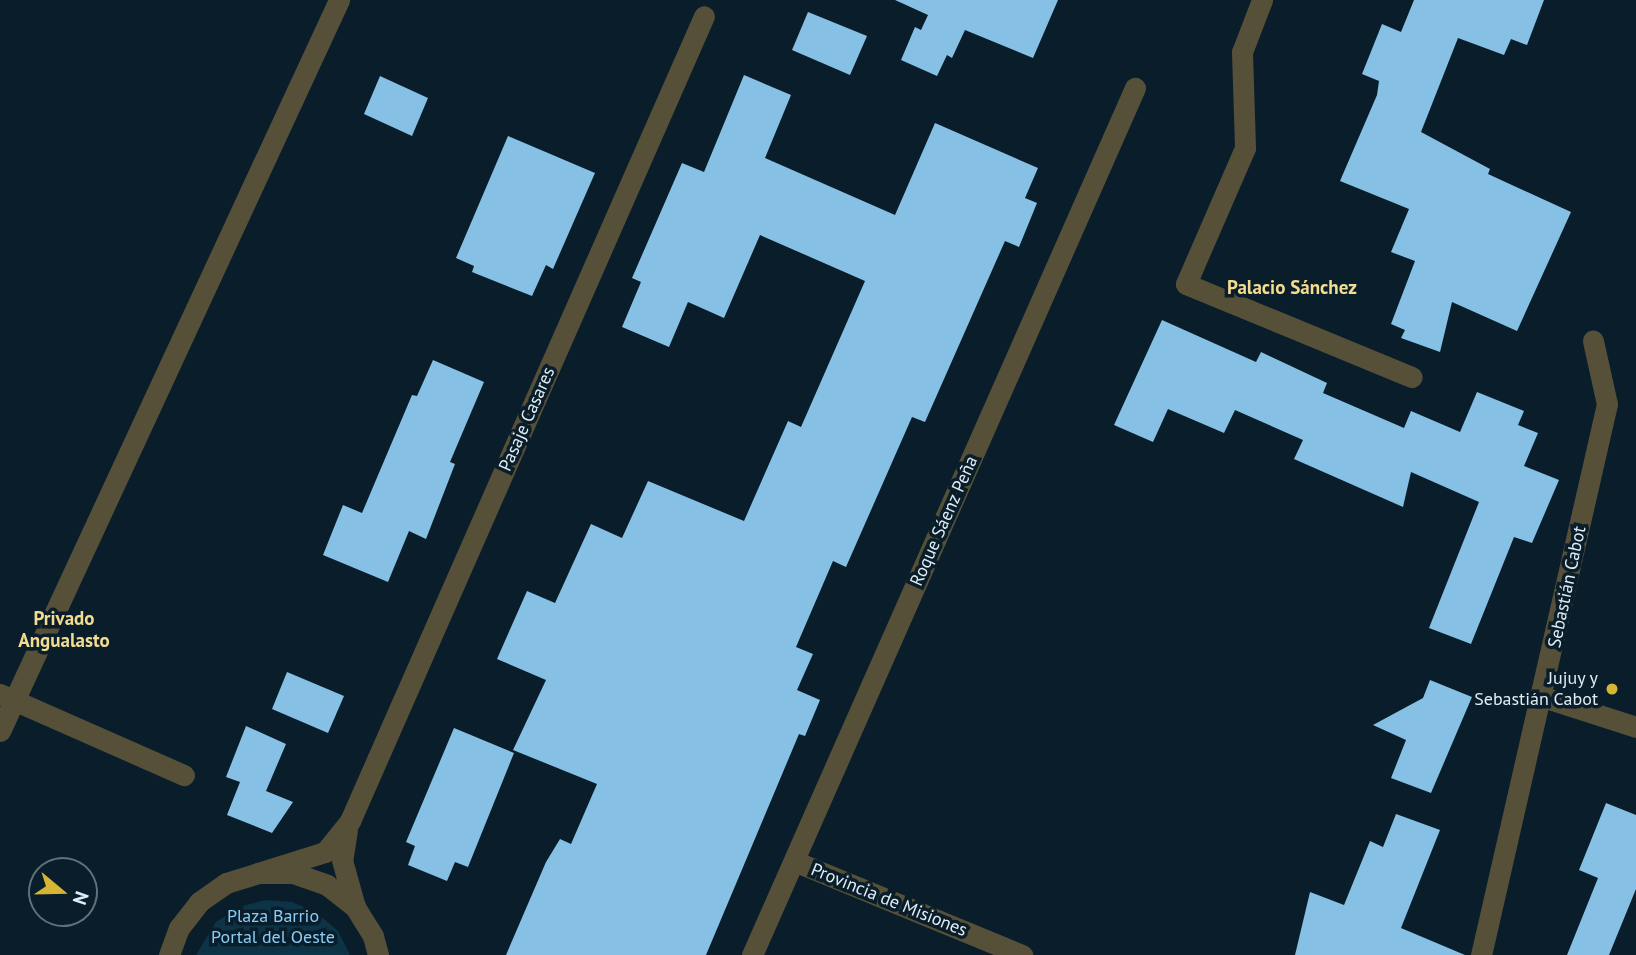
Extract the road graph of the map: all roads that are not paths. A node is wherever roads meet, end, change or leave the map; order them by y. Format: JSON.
{"nodes":[{"id":1,"x":339,"y":0,"type":"edge"},
{"id":2,"x":1262,"y":0,"type":"edge"},
{"id":3,"x":704,"y":16,"type":"dead end"},
{"id":4,"x":1135,"y":88,"type":"dead end"},
{"id":5,"x":1593,"y":341,"type":"dead end"},
{"id":6,"x":1412,"y":377,"type":"dead end"},
{"id":7,"x":1543,"y":697,"type":"junction"},
{"id":8,"x":8,"y":698,"type":"edge"},
{"id":9,"x":1636,"y":726,"type":"edge"},
{"id":10,"x":0,"y":731,"type":"edge"},
{"id":11,"x":184,"y":775,"type":"dead end"},
{"id":12,"x":350,"y":821,"type":"junction"},
{"id":13,"x":794,"y":861,"type":"junction"},
{"id":14,"x":258,"y":873,"type":"junction"},
{"id":15,"x":355,"y":907,"type":"junction"},
{"id":16,"x":169,"y":955,"type":"edge"},
{"id":17,"x":378,"y":955,"type":"edge"},
{"id":18,"x":752,"y":955,"type":"edge"},
{"id":19,"x":1022,"y":955,"type":"edge"},
{"id":20,"x":1480,"y":955,"type":"edge"}],
"edges":[{"from":1,"to":8,"type":"street"},
{"from":2,"to":6,"type":"street"},
{"from":3,"to":12,"type":"street","name":"Pasaje Casares"},
{"from":4,"to":13,"type":"street","name":"Roque Sáenz Peña"},
{"from":5,"to":7,"type":"street","name":"Sebastián Cabot"},
{"from":7,"to":9,"type":"street"},
{"from":7,"to":20,"type":"street","name":"Sebastián Cabot"},
{"from":8,"to":10,"type":"street"},
{"from":8,"to":11,"type":"street"},
{"from":12,"to":14,"type":"street","name":"Pasaje Casares"},
{"from":12,"to":15,"type":"street","name":"Pasaje Casares"},
{"from":13,"to":18,"type":"street","name":"Roque Sáenz Peña"},
{"from":13,"to":19,"type":"street","name":"Provincia de Misiones"},
{"from":14,"to":15,"type":"street","name":"Pasaje Casares"},
{"from":14,"to":16,"type":"street","name":"Pasaje Casares"},
{"from":15,"to":17,"type":"street","name":"Pasaje Casares"}]}
